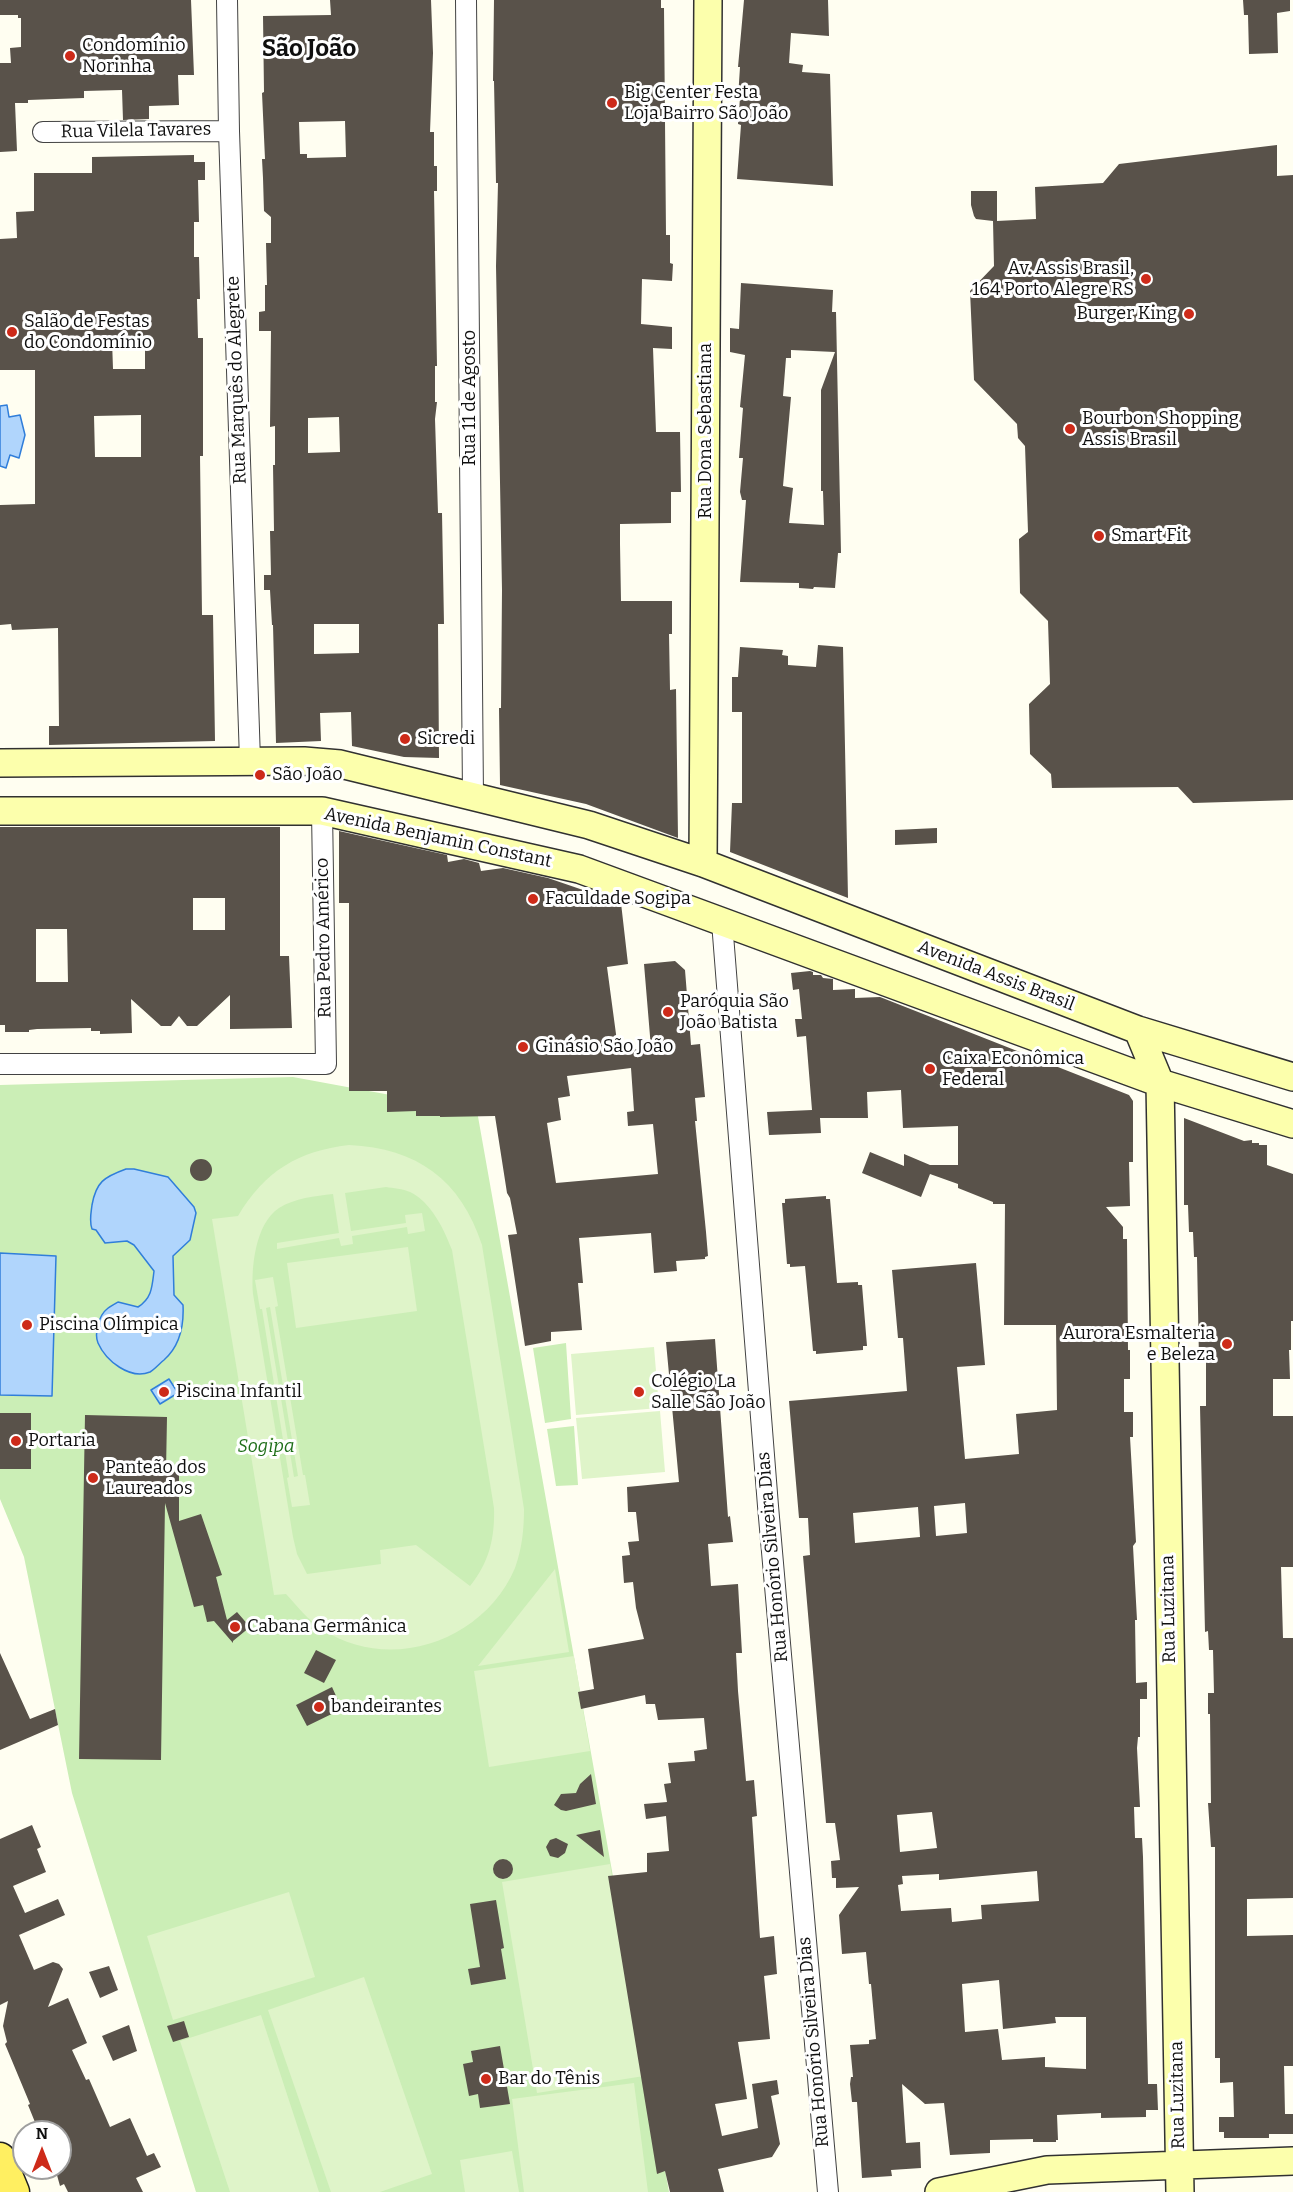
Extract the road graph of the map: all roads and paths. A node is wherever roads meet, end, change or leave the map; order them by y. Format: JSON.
{"nodes":[{"id":1,"x":227,"y":0,"type":"edge"},
{"id":2,"x":466,"y":0,"type":"edge"},
{"id":3,"x":708,"y":0,"type":"edge"},
{"id":4,"x":229,"y":131,"type":"junction"},
{"id":5,"x":44,"y":132,"type":"dead end"},
{"id":6,"x":250,"y":760,"type":"junction"},
{"id":7,"x":0,"y":763,"type":"edge"},
{"id":8,"x":473,"y":796,"type":"junction"},
{"id":9,"x":0,"y":812,"type":"edge"},
{"id":10,"x":322,"y":812,"type":"junction"},
{"id":11,"x":703,"y":863,"type":"junction"},
{"id":12,"x":722,"y":922,"type":"junction"},
{"id":13,"x":1138,"y":1030,"type":"junction"},
{"id":14,"x":0,"y":1064,"type":"edge"},
{"id":15,"x":1293,"y":1077,"type":"edge"},
{"id":16,"x":1160,"y":1083,"type":"junction"},
{"id":17,"x":1293,"y":1124,"type":"edge"},
{"id":18,"x":0,"y":2158,"type":"edge"},
{"id":19,"x":1293,"y":2161,"type":"edge"},
{"id":20,"x":1179,"y":2164,"type":"junction"},
{"id":21,"x":14,"y":2192,"type":"edge"},
{"id":22,"x":828,"y":2192,"type":"edge"},
{"id":23,"x":939,"y":2192,"type":"edge"},
{"id":24,"x":1180,"y":2192,"type":"edge"}],
"edges":[{"from":1,"to":4,"type":"street","name":"Rua Marquês do Alegrete"},
{"from":2,"to":8,"type":"street","name":"Rua 11 de Agosto"},
{"from":3,"to":11,"type":"main road","name":"Rua Dona Sebastiana"},
{"from":4,"to":5,"type":"street","name":"Rua Vilela Tavares"},
{"from":4,"to":6,"type":"street","name":"Rua Marquês do Alegrete"},
{"from":6,"to":7,"type":"main road"},
{"from":6,"to":8,"type":"main road"},
{"from":8,"to":11,"type":"main road"},
{"from":9,"to":10,"type":"main road","name":"Avenida Benjamin Constant"},
{"from":10,"to":12,"type":"main road","name":"Avenida Benjamin Constant"},
{"from":10,"to":14,"type":"street","name":"Rua Pedro Américo"},
{"from":11,"to":13,"type":"main road","name":"Avenida Assis Brasil"},
{"from":12,"to":16,"type":"main road"},
{"from":12,"to":22,"type":"street","name":"Rua Honório Silveira Dias"},
{"from":13,"to":15,"type":"main road","name":"Avenida Assis Brasil"},
{"from":13,"to":16,"type":"main road","name":"Rua Luzitana"},
{"from":16,"to":17,"type":"main road"},
{"from":16,"to":20,"type":"main road","name":"Rua Luzitana"},
{"from":18,"to":21,"type":"main road"},
{"from":19,"to":20,"type":"main road"},
{"from":20,"to":23,"type":"main road"},
{"from":20,"to":24,"type":"main road","name":"Rua Luzitana"}]}
